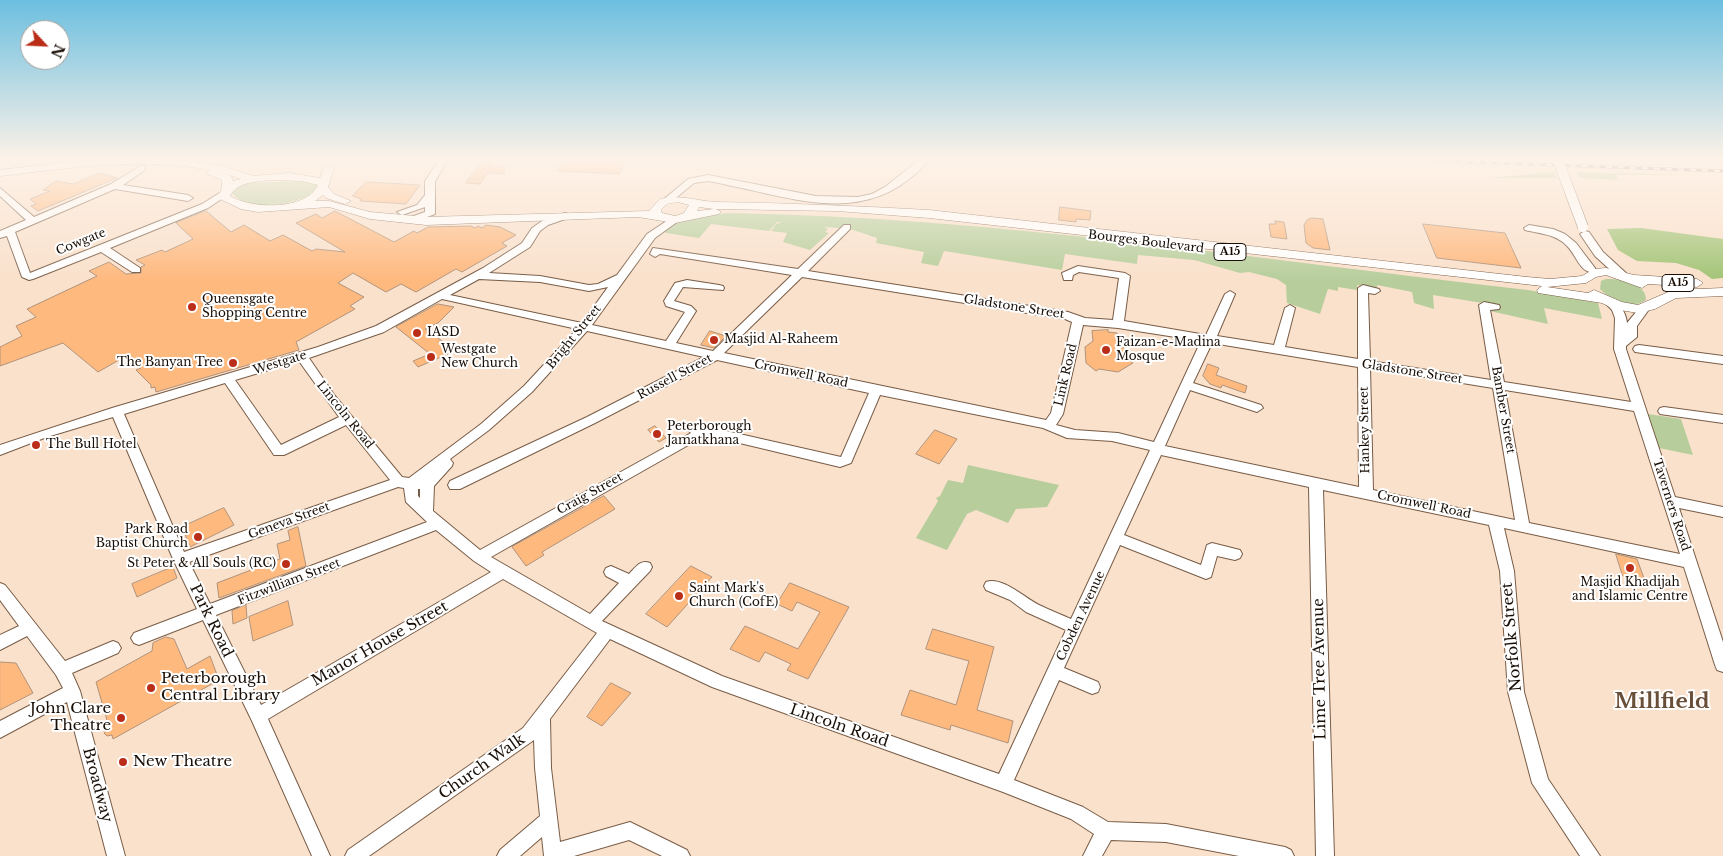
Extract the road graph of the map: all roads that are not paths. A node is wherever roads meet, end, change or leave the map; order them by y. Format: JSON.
{"nodes":[{"id":1,"x":10,"y":200,"type":"edge"},
{"id":2,"x":82,"y":200,"type":"edge"},
{"id":3,"x":213,"y":200,"type":"edge"},
{"id":4,"x":227,"y":200,"type":"edge"},
{"id":5,"x":305,"y":200,"type":"edge"},
{"id":6,"x":340,"y":200,"type":"edge"},
{"id":7,"x":426,"y":200,"type":"edge"},
{"id":8,"x":430,"y":200,"type":"edge"},
{"id":9,"x":670,"y":200,"type":"edge"},
{"id":10,"x":687,"y":200,"type":"edge"},
{"id":11,"x":826,"y":200,"type":"edge"},
{"id":12,"x":859,"y":200,"type":"edge"},
{"id":13,"x":1573,"y":200,"type":"edge"},
{"id":14,"x":288,"y":206,"type":"junction"},
{"id":15,"x":688,"y":206,"type":"junction"},
{"id":16,"x":661,"y":209,"type":"junction"},
{"id":17,"x":430,"y":214,"type":"junction"},
{"id":18,"x":406,"y":216,"type":"junction"},
{"id":19,"x":565,"y":216,"type":"junction"},
{"id":20,"x":515,"y":218,"type":"junction"},
{"id":21,"x":674,"y":220,"type":"junction"},
{"id":22,"x":34,"y":221,"type":"junction"},
{"id":23,"x":1529,"y":228,"type":"dead end"},
{"id":24,"x":842,"y":229,"type":"dead end"},
{"id":25,"x":10,"y":230,"type":"junction"},
{"id":26,"x":536,"y":230,"type":"junction"},
{"id":27,"x":1584,"y":230,"type":"junction"},
{"id":28,"x":0,"y":235,"type":"edge"},
{"id":29,"x":651,"y":236,"type":"junction"},
{"id":30,"x":101,"y":247,"type":"junction"},
{"id":31,"x":654,"y":254,"type":"dead end"},
{"id":32,"x":495,"y":265,"type":"junction"},
{"id":33,"x":136,"y":270,"type":"dead end"},
{"id":34,"x":625,"y":270,"type":"junction"},
{"id":35,"x":798,"y":274,"type":"junction"},
{"id":36,"x":1590,"y":274,"type":"junction"},
{"id":37,"x":477,"y":276,"type":"junction"},
{"id":38,"x":506,"y":276,"type":"junction"},
{"id":39,"x":1628,"y":277,"type":"junction"},
{"id":40,"x":1068,"y":278,"type":"dead end"},
{"id":41,"x":1723,"y":283,"type":"edge"},
{"id":42,"x":1367,"y":287,"type":"dead end"},
{"id":43,"x":719,"y":288,"type":"dead end"},
{"id":44,"x":1723,"y":292,"type":"edge"},
{"id":45,"x":1230,"y":294,"type":"dead end"},
{"id":46,"x":442,"y":296,"type":"junction"},
{"id":47,"x":1605,"y":301,"type":"junction"},
{"id":48,"x":1488,"y":303,"type":"dead end"},
{"id":49,"x":1649,"y":305,"type":"junction"},
{"id":50,"x":1290,"y":308,"type":"dead end"},
{"id":51,"x":1078,"y":322,"type":"junction"},
{"id":52,"x":1118,"y":324,"type":"junction"},
{"id":53,"x":583,"y":329,"type":"junction"},
{"id":54,"x":1209,"y":338,"type":"junction"},
{"id":55,"x":1620,"y":344,"type":"junction"},
{"id":56,"x":668,"y":346,"type":"junction"},
{"id":57,"x":1638,"y":349,"type":"dead end"},
{"id":58,"x":1279,"y":350,"type":"junction"},
{"id":59,"x":302,"y":356,"type":"junction"},
{"id":60,"x":715,"y":356,"type":"junction"},
{"id":61,"x":1723,"y":360,"type":"edge"},
{"id":62,"x":1364,"y":364,"type":"junction"},
{"id":63,"x":227,"y":378,"type":"junction"},
{"id":64,"x":1188,"y":385,"type":"junction"},
{"id":65,"x":1499,"y":386,"type":"junction"},
{"id":66,"x":876,"y":390,"type":"junction"},
{"id":67,"x":1257,"y":408,"type":"dead end"},
{"id":68,"x":1640,"y":408,"type":"junction"},
{"id":69,"x":116,"y":411,"type":"junction"},
{"id":70,"x":1664,"y":411,"type":"dead end"},
{"id":71,"x":347,"y":419,"type":"junction"},
{"id":72,"x":1723,"y":419,"type":"edge"},
{"id":73,"x":1046,"y":424,"type":"junction"},
{"id":74,"x":1159,"y":449,"type":"junction"},
{"id":75,"x":0,"y":450,"type":"edge"},
{"id":76,"x":412,"y":480,"type":"junction"},
{"id":77,"x":1316,"y":482,"type":"junction"},
{"id":78,"x":455,"y":485,"type":"dead end"},
{"id":79,"x":1366,"y":494,"type":"junction"},
{"id":80,"x":1670,"y":502,"type":"junction"},
{"id":81,"x":1723,"y":512,"type":"edge"},
{"id":82,"x":1495,"y":520,"type":"junction"},
{"id":83,"x":438,"y":524,"type":"junction"},
{"id":84,"x":1523,"y":526,"type":"junction"},
{"id":85,"x":1116,"y":538,"type":"junction"},
{"id":86,"x":1235,"y":554,"type":"dead end"},
{"id":87,"x":479,"y":557,"type":"junction"},
{"id":88,"x":180,"y":559,"type":"junction"},
{"id":89,"x":1689,"y":562,"type":"junction"},
{"id":90,"x":645,"y":567,"type":"dead end"},
{"id":91,"x":503,"y":572,"type":"junction"},
{"id":92,"x":611,"y":572,"type":"dead end"},
{"id":93,"x":630,"y":582,"type":"junction"},
{"id":94,"x":991,"y":586,"type":"dead end"},
{"id":95,"x":0,"y":589,"type":"edge"},
{"id":96,"x":208,"y":612,"type":"junction"},
{"id":97,"x":590,"y":623,"type":"junction"},
{"id":98,"x":1075,"y":627,"type":"junction"},
{"id":99,"x":29,"y":628,"type":"junction"},
{"id":100,"x":606,"y":631,"type":"junction"},
{"id":101,"x":139,"y":638,"type":"dead end"},
{"id":102,"x":0,"y":643,"type":"edge"},
{"id":103,"x":114,"y":648,"type":"dead end"},
{"id":104,"x":1723,"y":665,"type":"edge"},
{"id":105,"x":62,"y":670,"type":"junction"},
{"id":106,"x":1056,"y":671,"type":"junction"},
{"id":107,"x":1092,"y":687,"type":"dead end"},
{"id":108,"x":72,"y":691,"type":"junction"},
{"id":109,"x":258,"y":716,"type":"junction"},
{"id":110,"x":542,"y":720,"type":"junction"},
{"id":111,"x":0,"y":730,"type":"edge"},
{"id":112,"x":1002,"y":784,"type":"junction"},
{"id":113,"x":548,"y":820,"type":"junction"},
{"id":114,"x":1106,"y":830,"type":"junction"},
{"id":115,"x":553,"y":855,"type":"edge"},
{"id":116,"x":116,"y":856,"type":"edge"},
{"id":117,"x":322,"y":856,"type":"edge"},
{"id":118,"x":354,"y":856,"type":"edge"},
{"id":119,"x":506,"y":856,"type":"edge"},
{"id":120,"x":681,"y":856,"type":"edge"},
{"id":121,"x":1092,"y":856,"type":"edge"},
{"id":122,"x":1285,"y":856,"type":"edge"},
{"id":123,"x":1324,"y":856,"type":"edge"},
{"id":124,"x":1591,"y":856,"type":"edge"}],
"edges":[{"from":1,"to":22,"type":"street"},
{"from":2,"to":22,"type":"street"},
{"from":3,"to":30,"type":"street","name":"Cowgate"},
{"from":4,"to":14,"type":"main road"},
{"from":5,"to":14,"type":"main road"},
{"from":6,"to":18,"type":"main road","number":"A15"},
{"from":7,"to":18,"type":"street"},
{"from":8,"to":17,"type":"street"},
{"from":9,"to":16,"type":"street"},
{"from":10,"to":15,"type":"street"},
{"from":11,"to":12,"type":"street"},
{"from":13,"to":27,"type":"street","bridge":true},
{"from":14,"to":18,"type":"main road","number":"A15"},
{"from":15,"to":16,"type":"main road","number":"A15"},
{"from":15,"to":21,"type":"main road","number":"A15"},
{"from":15,"to":36,"type":"main road","name":"Bourges Boulevard","number":"A15"},
{"from":15,"to":47,"type":"main road","name":"Bourges Boulevard","number":"A15"},
{"from":16,"to":17,"type":"main road","number":"A15"},
{"from":16,"to":19,"type":"main road","number":"A15"},
{"from":16,"to":21,"type":"main road","number":"A15"},
{"from":16,"to":29,"type":"street","name":"Bright Street"},
{"from":17,"to":18,"type":"main road","number":"A15"},
{"from":18,"to":20,"type":"main road","number":"A15"},
{"from":19,"to":20,"type":"main road","number":"A15"},
{"from":19,"to":26,"type":"street","name":"Westgate"},
{"from":20,"to":26,"type":"street"},
{"from":21,"to":29,"type":"street","name":"Bright Street"},
{"from":22,"to":25,"type":"street"},
{"from":23,"to":36,"type":"street"},
{"from":24,"to":35,"type":"street","name":"Russell Street"},
{"from":25,"to":28,"type":"street"},
{"from":25,"to":30,"type":"street","name":"Cowgate"},
{"from":26,"to":32,"type":"street","name":"Westgate"},
{"from":27,"to":36,"type":"street"},
{"from":27,"to":39,"type":"street"},
{"from":29,"to":34,"type":"street","name":"Bright Street"},
{"from":30,"to":33,"type":"street"},
{"from":31,"to":35,"type":"street","name":"Gladstone Street"},
{"from":32,"to":37,"type":"street","name":"Westgate"},
{"from":32,"to":38,"type":"street"},
{"from":34,"to":38,"type":"street"},
{"from":34,"to":53,"type":"street","name":"Bright Street"},
{"from":35,"to":51,"type":"street","name":"Gladstone Street"},
{"from":35,"to":60,"type":"street","name":"Russell Street"},
{"from":36,"to":39,"type":"main road","number":"A15"},
{"from":36,"to":47,"type":"main road"},
{"from":37,"to":38,"type":"street"},
{"from":37,"to":46,"type":"street","name":"Westgate"},
{"from":39,"to":41,"type":"main road","number":"A15"},
{"from":39,"to":49,"type":"main road","number":"A15"},
{"from":40,"to":52,"type":"street"},
{"from":42,"to":62,"type":"street","name":"Hankey Street"},
{"from":43,"to":56,"type":"street"},
{"from":44,"to":49,"type":"main road","number":"A15"},
{"from":45,"to":54,"type":"street","name":"Cobden Avenue"},
{"from":46,"to":53,"type":"street","name":"Cromwell Road"},
{"from":46,"to":59,"type":"street","name":"Westgate"},
{"from":47,"to":49,"type":"main road","number":"A15"},
{"from":47,"to":55,"type":"street","name":"Taverners Road"},
{"from":48,"to":65,"type":"street","name":"Bamber Street"},
{"from":49,"to":55,"type":"street"},
{"from":50,"to":58,"type":"street"},
{"from":51,"to":52,"type":"street","name":"Gladstone Street"},
{"from":51,"to":73,"type":"street","name":"Link Road"},
{"from":52,"to":54,"type":"street","name":"Gladstone Street"},
{"from":53,"to":56,"type":"street","name":"Cromwell Road"},
{"from":53,"to":76,"type":"street","name":"Bright Street"},
{"from":54,"to":58,"type":"street","name":"Gladstone Street"},
{"from":54,"to":64,"type":"street","name":"Cobden Avenue"},
{"from":55,"to":68,"type":"street","name":"Taverners Road"},
{"from":56,"to":60,"type":"street","name":"Cromwell Road"},
{"from":57,"to":61,"type":"street"},
{"from":58,"to":62,"type":"street","name":"Gladstone Street"},
{"from":59,"to":63,"type":"street","name":"Westgate"},
{"from":59,"to":71,"type":"street","name":"Lincoln Road"},
{"from":60,"to":66,"type":"street","name":"Cromwell Road"},
{"from":60,"to":78,"type":"street","name":"Russell Street"},
{"from":62,"to":65,"type":"street","name":"Gladstone Street"},
{"from":62,"to":79,"type":"street","name":"Hankey Street"},
{"from":63,"to":69,"type":"street","name":"Westgate"},
{"from":63,"to":71,"type":"street"},
{"from":64,"to":67,"type":"street"},
{"from":64,"to":74,"type":"street","name":"Cobden Avenue"},
{"from":65,"to":68,"type":"street","name":"Gladstone Street"},
{"from":65,"to":84,"type":"street","name":"Bamber Street"},
{"from":66,"to":73,"type":"street","name":"Cromwell Road"},
{"from":66,"to":87,"type":"street","name":"Craig Street"},
{"from":68,"to":80,"type":"street","name":"Taverners Road"},
{"from":69,"to":75,"type":"street","name":"Westgate"},
{"from":69,"to":88,"type":"street","name":"Park Road"},
{"from":70,"to":72,"type":"street"},
{"from":71,"to":76,"type":"street","name":"Lincoln Road"},
{"from":73,"to":74,"type":"street","name":"Cromwell Road"},
{"from":74,"to":77,"type":"street","name":"Cromwell Road"},
{"from":74,"to":85,"type":"street","name":"Cobden Avenue"},
{"from":76,"to":83,"type":"street","name":"Lincoln Road"},
{"from":76,"to":88,"type":"street","name":"Geneva Street"},
{"from":77,"to":79,"type":"street","name":"Cromwell Road"},
{"from":77,"to":123,"type":"street","name":"Lime Tree Avenue"},
{"from":79,"to":82,"type":"street","name":"Cromwell Road"},
{"from":80,"to":81,"type":"street"},
{"from":80,"to":89,"type":"street","name":"Taverners Road"},
{"from":82,"to":84,"type":"street","name":"Cromwell Road"},
{"from":82,"to":124,"type":"street","name":"Norfolk Street"},
{"from":83,"to":87,"type":"street","name":"Lincoln Road"},
{"from":83,"to":96,"type":"street","name":"Fitzwilliam Street"},
{"from":84,"to":89,"type":"street","name":"Cromwell Road"},
{"from":85,"to":86,"type":"street"},
{"from":85,"to":98,"type":"street","name":"Cobden Avenue"},
{"from":87,"to":91,"type":"street","name":"Lincoln Road"},
{"from":88,"to":96,"type":"street","name":"Park Road"},
{"from":89,"to":104,"type":"street","name":"Taverners Road"},
{"from":90,"to":93,"type":"street"},
{"from":91,"to":97,"type":"street","name":"Lincoln Road"},
{"from":91,"to":109,"type":"street","name":"Manor House Street"},
{"from":92,"to":93,"type":"street"},
{"from":93,"to":97,"type":"street"},
{"from":94,"to":98,"type":"street"},
{"from":95,"to":99,"type":"street","name":"Broadway"},
{"from":96,"to":101,"type":"street","name":"Fitzwilliam Street"},
{"from":96,"to":109,"type":"street","name":"Park Road"},
{"from":97,"to":100,"type":"street","name":"Lincoln Road"},
{"from":98,"to":106,"type":"street","name":"Cobden Avenue"},
{"from":99,"to":102,"type":"street"},
{"from":99,"to":105,"type":"street","name":"Broadway"},
{"from":100,"to":110,"type":"street","name":"Church Walk"},
{"from":100,"to":112,"type":"street","name":"Lincoln Road"},
{"from":103,"to":105,"type":"street"},
{"from":105,"to":108,"type":"street","name":"Broadway"},
{"from":106,"to":107,"type":"street"},
{"from":106,"to":112,"type":"street","name":"Cobden Avenue"},
{"from":108,"to":111,"type":"street"},
{"from":108,"to":116,"type":"street","name":"Broadway"},
{"from":109,"to":117,"type":"street","name":"Park Road"},
{"from":110,"to":113,"type":"street"},
{"from":110,"to":118,"type":"street","name":"Church Walk"},
{"from":112,"to":114,"type":"street","name":"Lincoln Road"},
{"from":113,"to":115,"type":"street"},
{"from":113,"to":119,"type":"street"},
{"from":114,"to":121,"type":"street"},
{"from":114,"to":122,"type":"street","name":"Lincoln Road"},
{"from":115,"to":120,"type":"street"}]}
